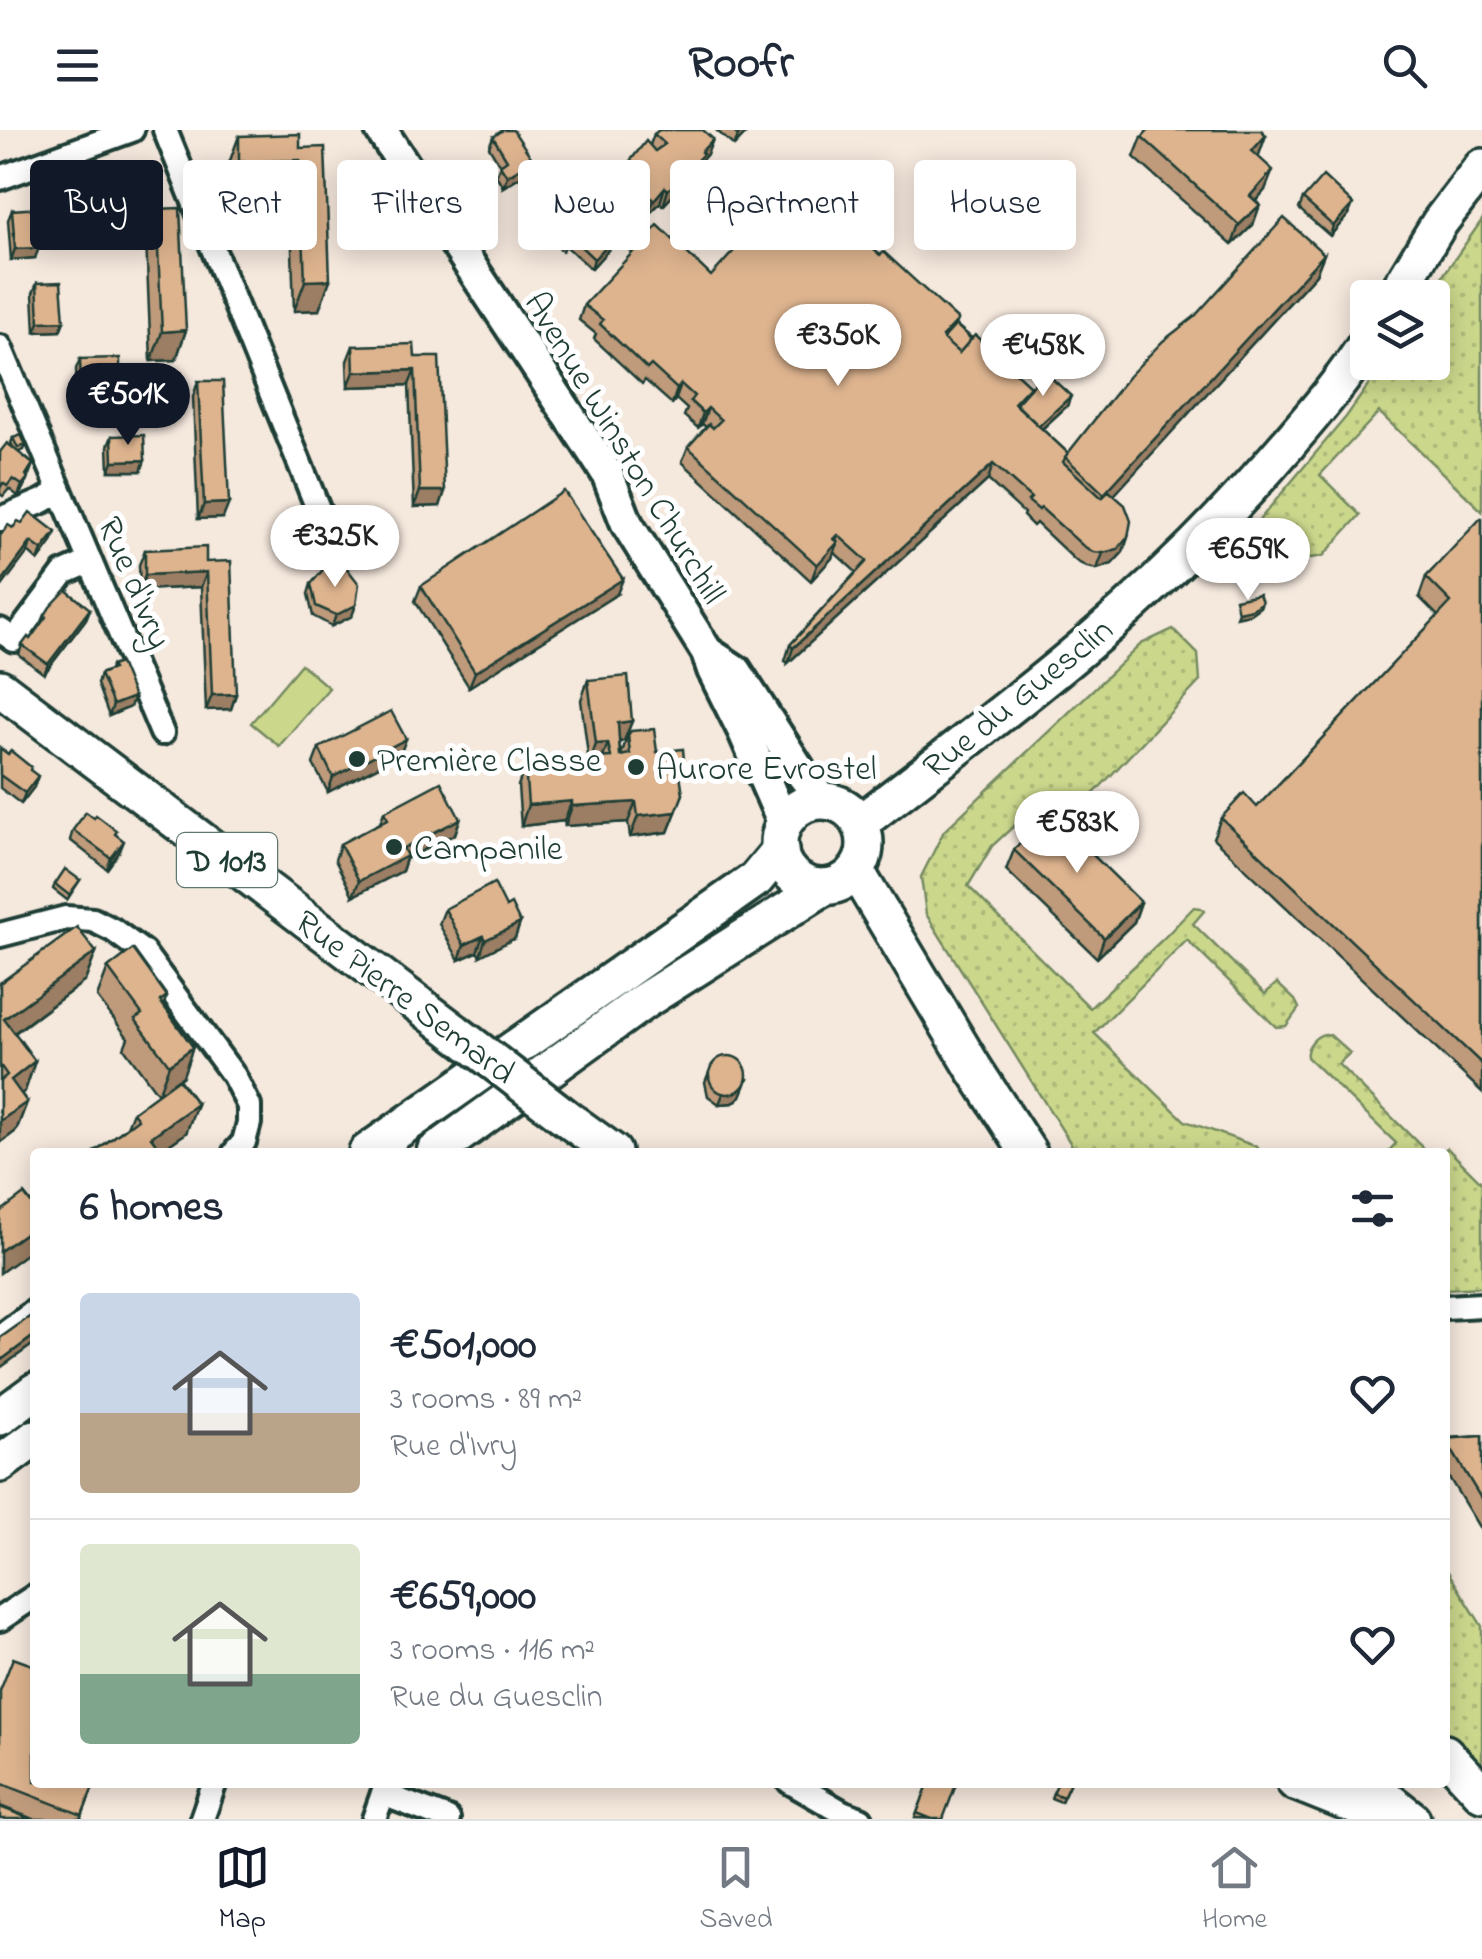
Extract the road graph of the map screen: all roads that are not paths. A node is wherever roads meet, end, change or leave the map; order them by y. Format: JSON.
{"nodes":[{"id":1,"x":132,"y":130,"type":"edge"},
{"id":2,"x":166,"y":130,"type":"edge"},
{"id":3,"x":382,"y":130,"type":"edge"},
{"id":4,"x":1482,"y":167,"type":"edge"},
{"id":5,"x":0,"y":178,"type":"edge"},
{"id":6,"x":1405,"y":280,"type":"edge"},
{"id":7,"x":0,"y":347,"type":"edge"},
{"id":8,"x":1350,"y":367,"type":"edge"},
{"id":9,"x":60,"y":491,"type":"junction"},
{"id":10,"x":0,"y":518,"type":"edge"},
{"id":11,"x":329,"y":536,"type":"dead end"},
{"id":12,"x":89,"y":562,"type":"junction"},
{"id":13,"x":0,"y":630,"type":"edge"},
{"id":14,"x":707,"y":652,"type":"junction"},
{"id":15,"x":0,"y":688,"type":"edge"},
{"id":16,"x":162,"y":733,"type":"dead end"},
{"id":17,"x":822,"y":801,"type":"junction"},
{"id":18,"x":860,"y":823,"type":"junction"},
{"id":19,"x":782,"y":837,"type":"junction"},
{"id":20,"x":856,"y":871,"type":"junction"},
{"id":21,"x":824,"y":887,"type":"junction"},
{"id":22,"x":0,"y":935,"type":"edge"},
{"id":23,"x":468,"y":1080,"type":"junction"},
{"id":24,"x":239,"y":1148,"type":"edge"},
{"id":25,"x":373,"y":1148,"type":"edge"},
{"id":26,"x":400,"y":1148,"type":"edge"},
{"id":27,"x":440,"y":1148,"type":"edge"},
{"id":28,"x":608,"y":1148,"type":"edge"},
{"id":29,"x":1025,"y":1148,"type":"edge"},
{"id":30,"x":1482,"y":1305,"type":"edge"},
{"id":31,"x":1450,"y":1307,"type":"edge"},
{"id":32,"x":30,"y":1315,"type":"edge"},
{"id":33,"x":0,"y":1337,"type":"edge"},
{"id":34,"x":30,"y":1395,"type":"edge"},
{"id":35,"x":0,"y":1417,"type":"edge"},
{"id":36,"x":30,"y":1442,"type":"edge"},
{"id":37,"x":30,"y":1463,"type":"edge"},
{"id":38,"x":0,"y":1464,"type":"edge"},
{"id":39,"x":0,"y":1481,"type":"edge"},
{"id":40,"x":30,"y":1599,"type":"edge"},
{"id":41,"x":0,"y":1619,"type":"edge"},
{"id":42,"x":1450,"y":1758,"type":"edge"},
{"id":43,"x":214,"y":1788,"type":"edge"},
{"id":44,"x":385,"y":1788,"type":"edge"},
{"id":45,"x":800,"y":1788,"type":"edge"},
{"id":46,"x":1310,"y":1788,"type":"edge"},
{"id":47,"x":1373,"y":1788,"type":"edge"},
{"id":48,"x":1449,"y":1788,"type":"edge"},
{"id":49,"x":1482,"y":1793,"type":"edge"},
{"id":50,"x":1482,"y":1814,"type":"edge"},
{"id":51,"x":202,"y":1819,"type":"edge"},
{"id":52,"x":374,"y":1819,"type":"edge"},
{"id":53,"x":448,"y":1819,"type":"edge"},
{"id":54,"x":860,"y":1819,"type":"edge"},
{"id":55,"x":1378,"y":1819,"type":"edge"},
{"id":56,"x":1412,"y":1819,"type":"edge"}],
"edges":[{"from":1,"to":5,"type":"street"},
{"from":2,"to":11,"type":"street"},
{"from":3,"to":14,"type":"main road","name":"Avenue Winston Churchill"},
{"from":4,"to":6,"type":"main road"},
{"from":7,"to":9,"type":"street","name":"Rue d'Ivry"},
{"from":8,"to":18,"type":"main road","name":"Rue du Guesclin"},
{"from":9,"to":10,"type":"street"},
{"from":9,"to":12,"type":"street","name":"Rue d'Ivry"},
{"from":12,"to":13,"type":"street"},
{"from":12,"to":16,"type":"street","name":"Rue d'Ivry"},
{"from":14,"to":17,"type":"main road"},
{"from":14,"to":19,"type":"main road"},
{"from":15,"to":28,"type":"main road","name":"Rue Pierre Semard","number":"D 1013","bridge":true},
{"from":17,"to":18,"type":"main road"},
{"from":17,"to":19,"type":"main road"},
{"from":18,"to":20,"type":"main road"},
{"from":19,"to":21,"type":"main road"},
{"from":19,"to":23,"type":"main road"},
{"from":20,"to":21,"type":"main road"},
{"from":20,"to":29,"type":"main road"},
{"from":21,"to":27,"type":"main road"},
{"from":22,"to":24,"type":"street"},
{"from":23,"to":25,"type":"main road"},
{"from":23,"to":26,"type":"main road"},
{"from":30,"to":31,"type":"street"},
{"from":32,"to":33,"type":"street"},
{"from":34,"to":35,"type":"main road"},
{"from":36,"to":38,"type":"main road"},
{"from":37,"to":39,"type":"main road"},
{"from":40,"to":41,"type":"street"},
{"from":42,"to":49,"type":"main road"},
{"from":43,"to":51,"type":"street"},
{"from":44,"to":52,"type":"street"},
{"from":44,"to":53,"type":"street"},
{"from":45,"to":54,"type":"street"},
{"from":46,"to":55,"type":"main road"},
{"from":47,"to":56,"type":"main road"},
{"from":48,"to":50,"type":"main road"}]}
